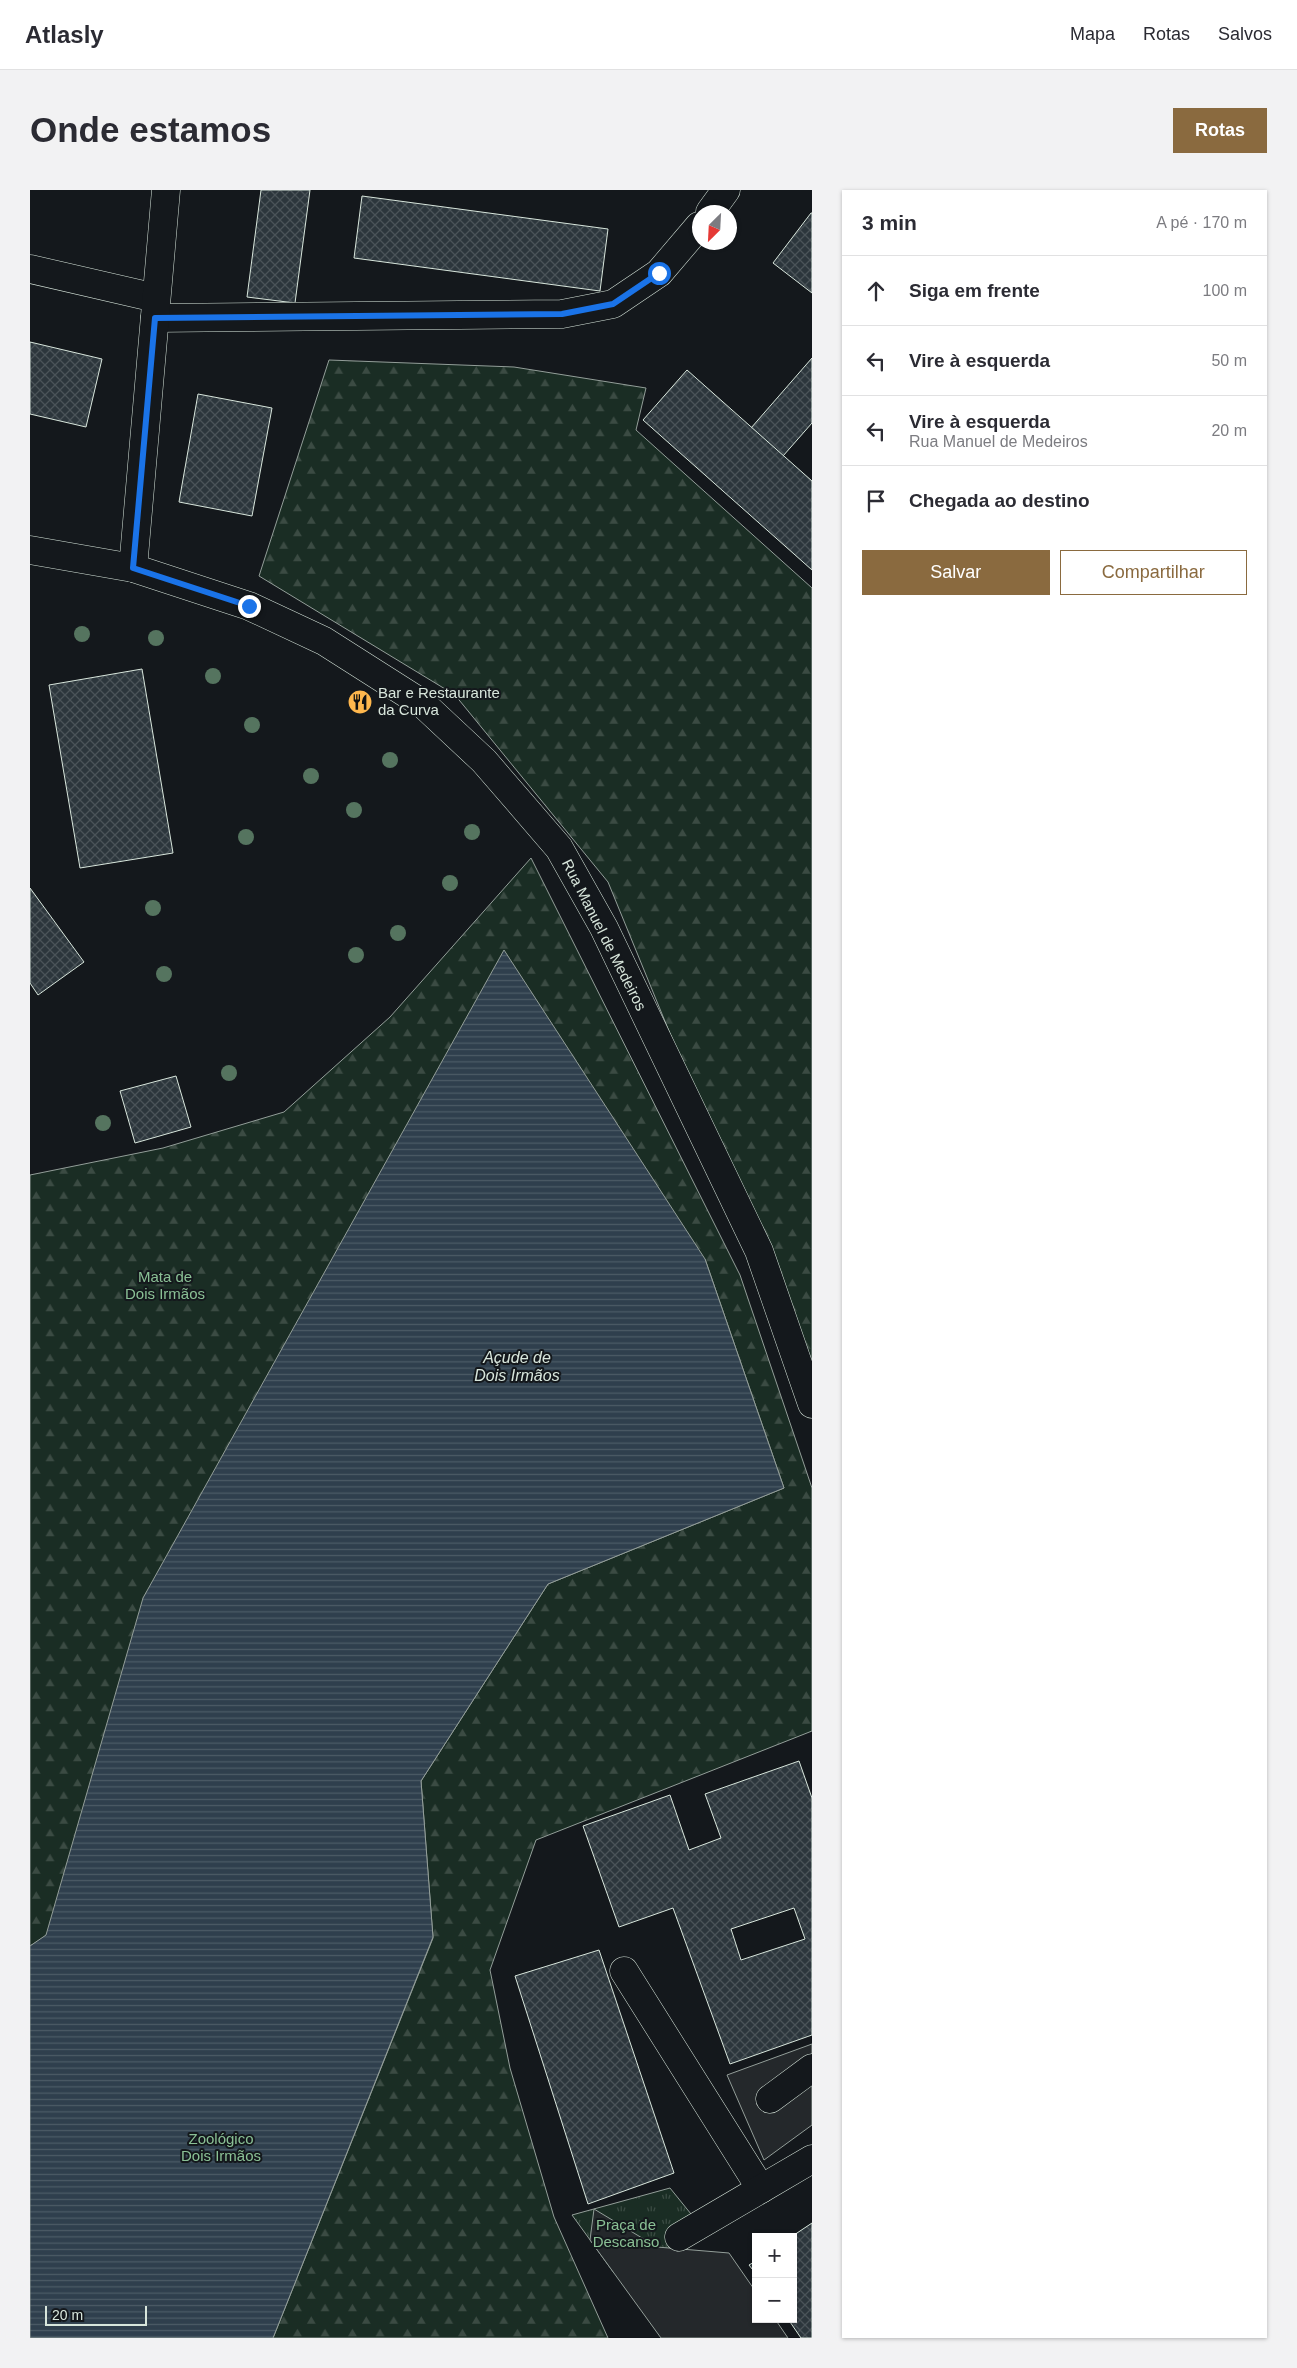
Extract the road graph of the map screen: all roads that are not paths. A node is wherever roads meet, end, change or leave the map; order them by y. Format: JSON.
{"nodes":[{"id":1,"x":166,"y":190,"type":"edge"},
{"id":2,"x":726,"y":190,"type":"edge"},
{"id":3,"x":715,"y":205,"type":"edge"},
{"id":4,"x":692,"y":235,"type":"edge"},
{"id":5,"x":30,"y":269,"type":"edge"},
{"id":6,"x":155,"y":308,"type":"junction"},
{"id":7,"x":30,"y":550,"type":"edge"},
{"id":8,"x":133,"y":568,"type":"junction"},
{"id":9,"x":812,"y":1404,"type":"edge"},
{"id":10,"x":624,"y":1971,"type":"dead end"},
{"id":11,"x":812,"y":2068,"type":"edge"},
{"id":12,"x":770,"y":2099,"type":"dead end"},
{"id":13,"x":812,"y":2159,"type":"edge"},
{"id":14,"x":761,"y":2189,"type":"junction"},
{"id":15,"x":679,"y":2237,"type":"dead end"}],
"edges":[{"from":1,"to":6,"type":"main road"},
{"from":2,"to":3,"type":"main road"},
{"from":4,"to":6,"type":"main road"},
{"from":5,"to":6,"type":"main road"},
{"from":6,"to":8,"type":"main road"},
{"from":7,"to":8,"type":"main road","name":"Rua Manuel de Medeiros"},
{"from":8,"to":9,"type":"main road","name":"Rua Manuel de Medeiros"},
{"from":10,"to":14,"type":"main road"},
{"from":11,"to":12,"type":"main road"},
{"from":13,"to":14,"type":"main road"},
{"from":14,"to":15,"type":"main road"}]}
